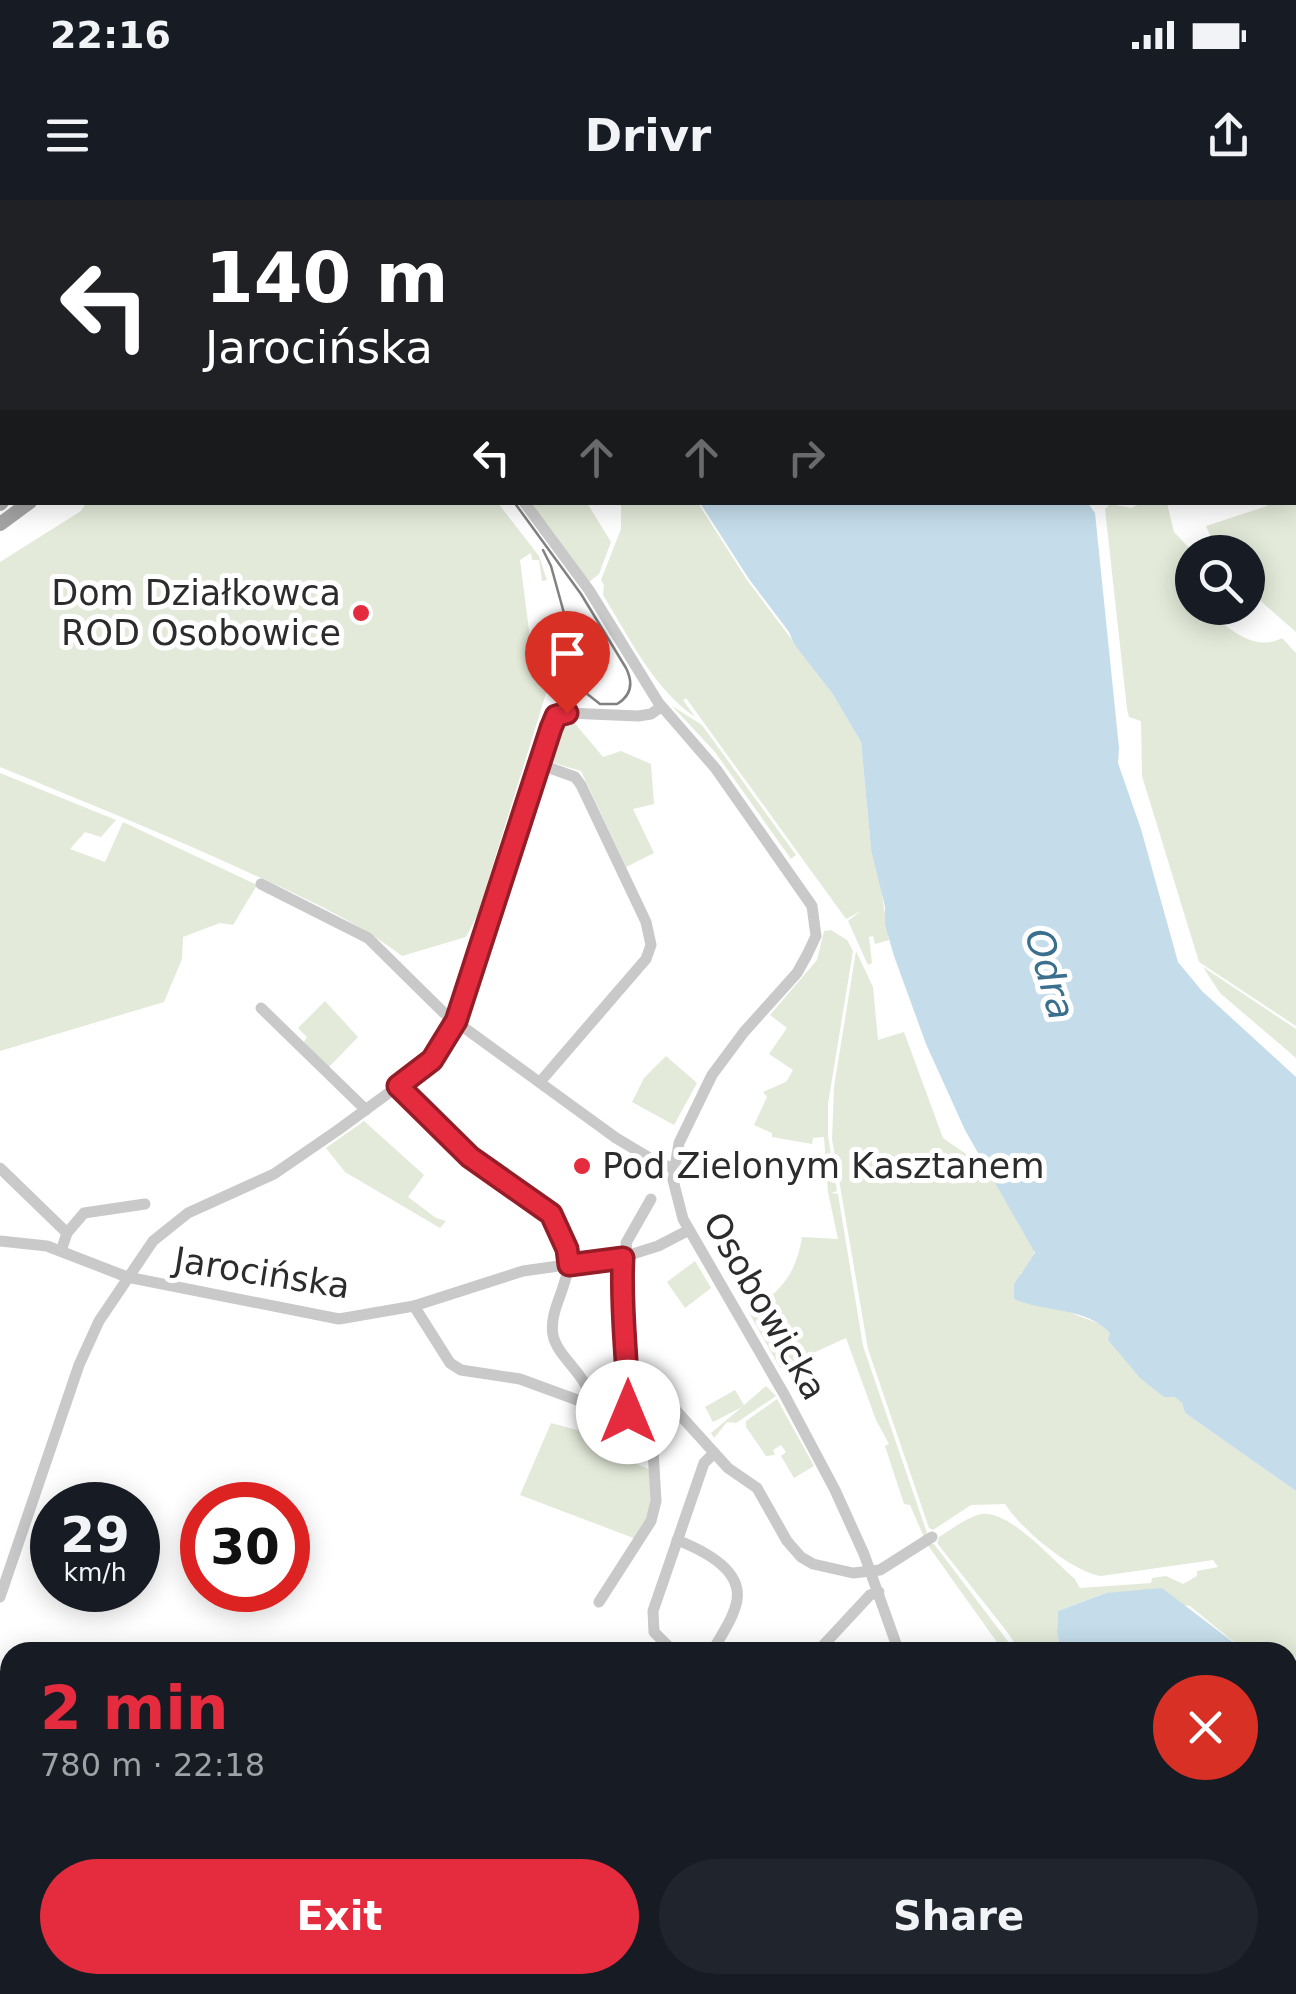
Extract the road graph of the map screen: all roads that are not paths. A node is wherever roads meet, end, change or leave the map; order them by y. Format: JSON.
{"nodes":[{"id":1,"x":26,"y":505,"type":"edge"},
{"id":2,"x":526,"y":505,"type":"edge"},
{"id":3,"x":0,"y":524,"type":"edge"},
{"id":4,"x":661,"y":707,"type":"junction"},
{"id":5,"x":539,"y":764,"type":"junction"},
{"id":6,"x":261,"y":884,"type":"dead end"},
{"id":7,"x":262,"y":1008,"type":"dead end"},
{"id":8,"x":456,"y":1021,"type":"junction"},
{"id":9,"x":540,"y":1082,"type":"junction"},
{"id":10,"x":398,"y":1086,"type":"junction"},
{"id":11,"x":366,"y":1110,"type":"junction"},
{"id":12,"x":0,"y":1168,"type":"edge"},
{"id":13,"x":673,"y":1168,"type":"junction"},
{"id":14,"x":652,"y":1199,"type":"dead end"},
{"id":15,"x":144,"y":1204,"type":"dead end"},
{"id":16,"x":689,"y":1230,"type":"junction"},
{"id":17,"x":67,"y":1234,"type":"junction"},
{"id":18,"x":0,"y":1241,"type":"edge"},
{"id":19,"x":61,"y":1251,"type":"junction"},
{"id":20,"x":625,"y":1257,"type":"junction"},
{"id":21,"x":569,"y":1265,"type":"junction"},
{"id":22,"x":127,"y":1277,"type":"junction"},
{"id":23,"x":414,"y":1306,"type":"junction"},
{"id":24,"x":591,"y":1401,"type":"junction"},
{"id":25,"x":628,"y":1405,"type":"junction"},
{"id":26,"x":714,"y":1452,"type":"junction"},
{"id":27,"x":932,"y":1537,"type":"dead end"},
{"id":28,"x":677,"y":1540,"type":"junction"},
{"id":29,"x":870,"y":1572,"type":"junction"},
{"id":30,"x":879,"y":1592,"type":"junction"},
{"id":31,"x":0,"y":1597,"type":"edge"},
{"id":32,"x":599,"y":1602,"type":"dead end"},
{"id":33,"x":661,"y":1642,"type":"edge"},
{"id":34,"x":717,"y":1642,"type":"edge"},
{"id":35,"x":826,"y":1642,"type":"edge"},
{"id":36,"x":895,"y":1642,"type":"edge"}],
"edges":[{"from":1,"to":3,"type":"main road"},
{"from":2,"to":4,"type":"street"},
{"from":4,"to":5,"type":"street"},
{"from":4,"to":13,"type":"street"},
{"from":5,"to":8,"type":"street"},
{"from":5,"to":9,"type":"street"},
{"from":6,"to":8,"type":"street"},
{"from":7,"to":11,"type":"street"},
{"from":8,"to":9,"type":"street"},
{"from":8,"to":10,"type":"street"},
{"from":9,"to":13,"type":"street"},
{"from":10,"to":11,"type":"street"},
{"from":10,"to":21,"type":"street"},
{"from":11,"to":22,"type":"street"},
{"from":12,"to":17,"type":"street"},
{"from":13,"to":16,"type":"street","name":"Osobowicka"},
{"from":14,"to":20,"type":"street"},
{"from":15,"to":17,"type":"street"},
{"from":16,"to":20,"type":"street","name":"Jarocińska"},
{"from":16,"to":29,"type":"street","name":"Osobowicka"},
{"from":17,"to":19,"type":"street"},
{"from":18,"to":19,"type":"street","name":"Jarocińska"},
{"from":19,"to":22,"type":"street","name":"Jarocińska"},
{"from":20,"to":21,"type":"street","name":"Jarocińska"},
{"from":20,"to":25,"type":"street"},
{"from":21,"to":23,"type":"street","name":"Jarocińska"},
{"from":21,"to":24,"type":"street"},
{"from":22,"to":23,"type":"street","name":"Jarocińska"},
{"from":22,"to":31,"type":"street"},
{"from":23,"to":24,"type":"street"},
{"from":24,"to":25,"type":"street"},
{"from":25,"to":26,"type":"street"},
{"from":25,"to":32,"type":"street"},
{"from":26,"to":28,"type":"street"},
{"from":26,"to":29,"type":"street"},
{"from":27,"to":29,"type":"street"},
{"from":28,"to":33,"type":"street"},
{"from":28,"to":34,"type":"street"},
{"from":29,"to":30,"type":"street","name":"Osobowicka"},
{"from":30,"to":35,"type":"street"},
{"from":30,"to":36,"type":"street","name":"Osobowicka"}]}
